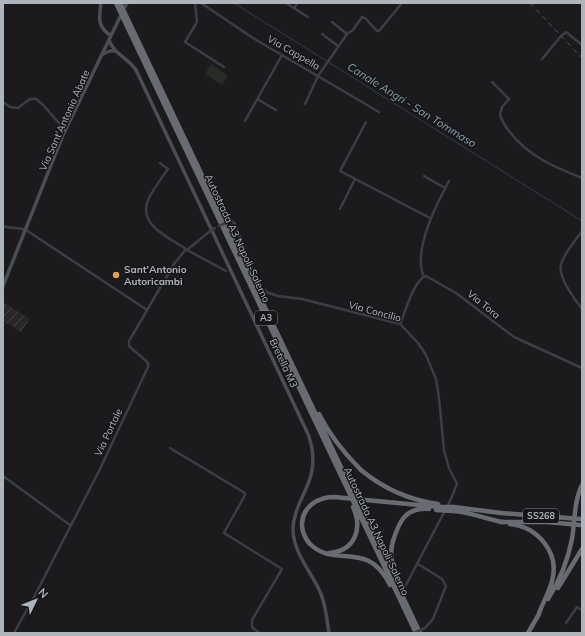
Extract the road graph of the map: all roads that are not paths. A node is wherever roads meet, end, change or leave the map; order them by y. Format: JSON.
{"nodes":[{"id":1,"x":101,"y":3,"type":"edge"},
{"id":2,"x":116,"y":3,"type":"edge"},
{"id":3,"x":120,"y":3,"type":"edge"},
{"id":4,"x":195,"y":3,"type":"edge"},
{"id":5,"x":201,"y":3,"type":"edge"},
{"id":6,"x":286,"y":3,"type":"edge"},
{"id":7,"x":297,"y":3,"type":"edge"},
{"id":8,"x":402,"y":3,"type":"edge"},
{"id":9,"x":294,"y":9,"type":"junction"},
{"id":10,"x":120,"y":17,"type":"dead end"},
{"id":11,"x":308,"y":18,"type":"dead end"},
{"id":12,"x":332,"y":22,"type":"dead end"},
{"id":13,"x":322,"y":34,"type":"dead end"},
{"id":14,"x":347,"y":34,"type":"junction"},
{"id":15,"x":111,"y":36,"type":"junction"},
{"id":16,"x":110,"y":40,"type":"junction"},
{"id":17,"x":582,"y":44,"type":"edge"},
{"id":18,"x":107,"y":46,"type":"junction"},
{"id":19,"x":338,"y":46,"type":"junction"},
{"id":20,"x":113,"y":50,"type":"junction"},
{"id":21,"x":103,"y":54,"type":"junction"},
{"id":22,"x":282,"y":55,"type":"junction"},
{"id":23,"x":542,"y":59,"type":"dead end"},
{"id":24,"x":224,"y":67,"type":"dead end"},
{"id":25,"x":318,"y":76,"type":"junction"},
{"id":26,"x":492,"y":82,"type":"dead end"},
{"id":27,"x":257,"y":99,"type":"junction"},
{"id":28,"x":3,"y":102,"type":"edge"},
{"id":29,"x":305,"y":104,"type":"dead end"},
{"id":30,"x":276,"y":110,"type":"dead end"},
{"id":31,"x":380,"y":112,"type":"dead end"},
{"id":32,"x":245,"y":121,"type":"dead end"},
{"id":33,"x":366,"y":122,"type":"dead end"},
{"id":34,"x":66,"y":129,"type":"junction"},
{"id":35,"x":160,"y":163,"type":"dead end"},
{"id":36,"x":424,"y":176,"type":"dead end"},
{"id":37,"x":582,"y":178,"type":"edge"},
{"id":38,"x":355,"y":179,"type":"junction"},
{"id":39,"x":449,"y":181,"type":"dead end"},
{"id":40,"x":445,"y":188,"type":"junction"},
{"id":41,"x":340,"y":209,"type":"dead end"},
{"id":42,"x":430,"y":218,"type":"junction"},
{"id":43,"x":3,"y":226,"type":"edge"},
{"id":44,"x":26,"y":230,"type":"junction"},
{"id":45,"x":582,"y":231,"type":"edge"},
{"id":46,"x":186,"y":249,"type":"junction"},
{"id":47,"x":226,"y":271,"type":"dead end"},
{"id":48,"x":424,"y":277,"type":"junction"},
{"id":49,"x":3,"y":286,"type":"edge"},
{"id":50,"x":582,"y":309,"type":"edge"},
{"id":51,"x":147,"y":310,"type":"junction"},
{"id":52,"x":400,"y":324,"type":"junction"},
{"id":53,"x":293,"y":367,"type":"junction"},
{"id":54,"x":582,"y":368,"type":"edge"},
{"id":55,"x":170,"y":448,"type":"dead end"},
{"id":56,"x":336,"y":467,"type":"junction"},
{"id":57,"x":3,"y":476,"type":"edge"},
{"id":58,"x":582,"y":484,"type":"edge"},
{"id":59,"x":453,"y":509,"type":"junction"},
{"id":60,"x":501,"y":513,"type":"joint"},
{"id":61,"x":582,"y":519,"type":"edge"},
{"id":62,"x":500,"y":522,"type":"junction"},
{"id":63,"x":70,"y":525,"type":"junction"},
{"id":64,"x":581,"y":525,"type":"edge"},
{"id":65,"x":582,"y":548,"type":"edge"},
{"id":66,"x":323,"y":553,"type":"junction"},
{"id":67,"x":418,"y":564,"type":"junction"},
{"id":68,"x":406,"y":585,"type":"dead end"},
{"id":69,"x":544,"y":607,"type":"junction"},
{"id":70,"x":582,"y":610,"type":"edge"},
{"id":71,"x":538,"y":616,"type":"junction"},
{"id":72,"x":566,"y":623,"type":"dead end"},
{"id":73,"x":414,"y":624,"type":"junction"},
{"id":74,"x":14,"y":633,"type":"edge"},
{"id":75,"x":259,"y":633,"type":"edge"},
{"id":76,"x":329,"y":633,"type":"edge"},
{"id":77,"x":415,"y":633,"type":"edge"},
{"id":78,"x":420,"y":633,"type":"edge"},
{"id":79,"x":528,"y":633,"type":"edge"}],
"edges":[{"from":1,"to":15,"type":"street"},
{"from":2,"to":56,"type":"highway","name":"Autostrada A3 Napoli-Salerno","number":"A3"},
{"from":3,"to":53,"type":"highway","name":"Autostrada A3 Napoli-Salerno","number":"A3"},
{"from":4,"to":24,"type":"street"},
{"from":5,"to":22,"type":"street","name":"Via Cappella"},
{"from":6,"to":9,"type":"street"},
{"from":7,"to":9,"type":"street"},
{"from":8,"to":14,"type":"street"},
{"from":9,"to":11,"type":"street"},
{"from":10,"to":15,"type":"street","name":"Via Sant'Antonio Abate"},
{"from":12,"to":14,"type":"street"},
{"from":13,"to":19,"type":"street"},
{"from":14,"to":19,"type":"street"},
{"from":15,"to":16,"type":"street","name":"Via Sant'Antonio Abate"},
{"from":16,"to":18,"type":"street","name":"Via Sant'Antonio Abate"},
{"from":16,"to":20,"type":"street"},
{"from":17,"to":23,"type":"street"},
{"from":18,"to":20,"type":"street","name":"Bretella M3"},
{"from":18,"to":21,"type":"street","name":"Via Sant'Antonio Abate"},
{"from":19,"to":25,"type":"street"},
{"from":20,"to":21,"type":"street"},
{"from":20,"to":76,"type":"street","name":"Bretella M3"},
{"from":21,"to":34,"type":"street","name":"Via Sant'Antonio Abate"},
{"from":22,"to":25,"type":"street","name":"Via Cappella"},
{"from":22,"to":27,"type":"street"},
{"from":25,"to":29,"type":"street"},
{"from":25,"to":31,"type":"street","name":"Via Cappella"},
{"from":26,"to":37,"type":"street"},
{"from":27,"to":30,"type":"street"},
{"from":27,"to":32,"type":"street"},
{"from":28,"to":34,"type":"street"},
{"from":33,"to":38,"type":"street"},
{"from":34,"to":44,"type":"street","name":"Via Sant'Antonio Abate"},
{"from":35,"to":46,"type":"street"},
{"from":36,"to":40,"type":"street"},
{"from":38,"to":41,"type":"street"},
{"from":38,"to":42,"type":"street"},
{"from":39,"to":40,"type":"street"},
{"from":40,"to":42,"type":"street"},
{"from":42,"to":48,"type":"street"},
{"from":43,"to":44,"type":"street"},
{"from":44,"to":49,"type":"street","name":"Via Sant'Antonio Abate"},
{"from":44,"to":51,"type":"street"},
{"from":45,"to":50,"type":"street"},
{"from":46,"to":47,"type":"street"},
{"from":46,"to":51,"type":"street","name":"Via Portale"},
{"from":46,"to":52,"type":"street","name":"Via Concilio","bridge":true},
{"from":48,"to":52,"type":"street"},
{"from":48,"to":54,"type":"street","name":"Via Tora"},
{"from":51,"to":63,"type":"street","name":"Via Portale"},
{"from":52,"to":67,"type":"street","name":"Via Concilio"},
{"from":53,"to":59,"type":"highway","number":"A3","bridge":true},
{"from":53,"to":73,"type":"highway","name":"Autostrada A3 Napoli-Salerno","number":"A3"},
{"from":55,"to":75,"type":"street"},
{"from":56,"to":66,"type":"highway","number":"A3"},
{"from":56,"to":73,"type":"highway","name":"Autostrada A3 Napoli-Salerno","number":"A3"},
{"from":57,"to":63,"type":"street"},
{"from":58,"to":69,"type":"highway","number":"SS268"},
{"from":59,"to":60,"type":"highway","number":"A3"},
{"from":59,"to":62,"type":"highway","number":"A3"},
{"from":59,"to":66,"type":"highway","number":"A3","bridge":true},
{"from":59,"to":73,"type":"highway","number":"A3","bridge":true},
{"from":60,"to":61,"type":"highway","number":"SS268","bridge":true},
{"from":62,"to":64,"type":"highway","number":"SS268","bridge":true},
{"from":62,"to":71,"type":"highway","number":"SS268","bridge":true},
{"from":63,"to":74,"type":"street","name":"Via Portale"},
{"from":65,"to":69,"type":"highway","number":"SS268"},
{"from":66,"to":73,"type":"highway","number":"A3"},
{"from":67,"to":68,"type":"street","name":"Via Concilio"},
{"from":67,"to":77,"type":"street","bridge":true},
{"from":69,"to":71,"type":"highway","number":"SS268"},
{"from":70,"to":72,"type":"street"},
{"from":71,"to":79,"type":"highway","number":"SS268"},
{"from":73,"to":77,"type":"highway","name":"Autostrada A3 Napoli-Salerno","number":"A3"},
{"from":73,"to":78,"type":"highway","name":"Autostrada A3 Napoli-Salerno","number":"A3"}]}
